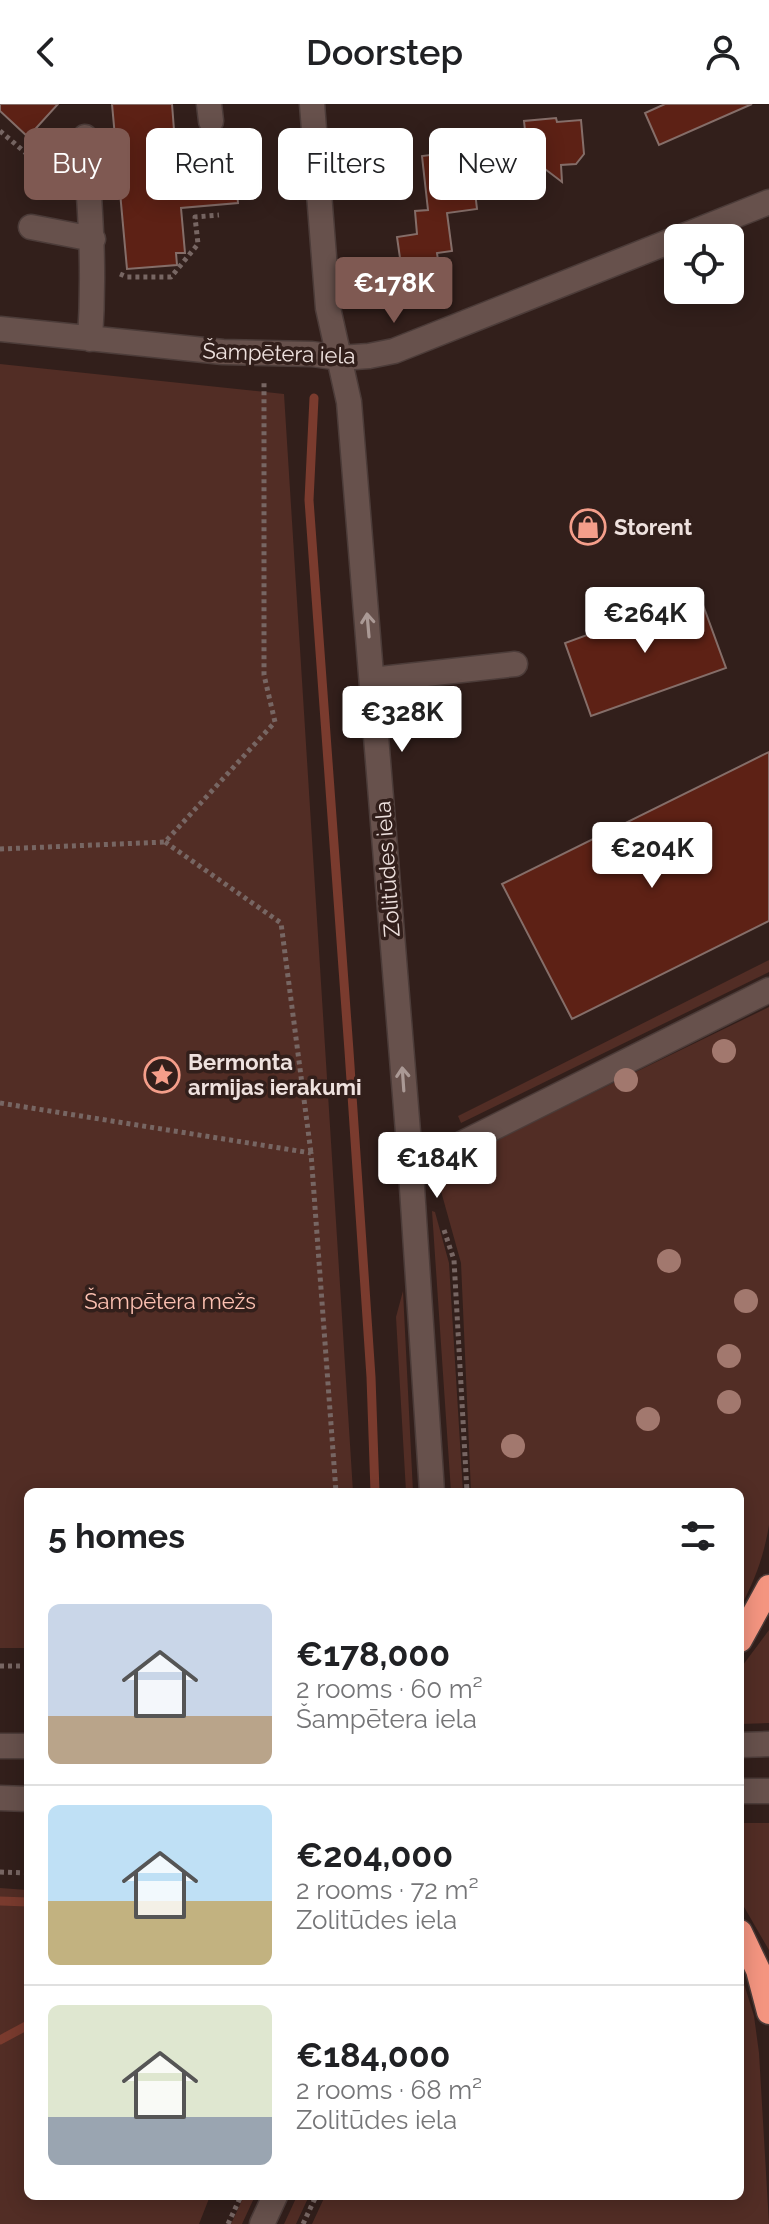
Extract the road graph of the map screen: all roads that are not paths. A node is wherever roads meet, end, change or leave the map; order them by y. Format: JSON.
{"nodes":[{"id":1,"x":312,"y":104,"type":"edge"},
{"id":2,"x":89,"y":200,"type":"edge"},
{"id":3,"x":769,"y":202,"type":"edge"},
{"id":4,"x":31,"y":227,"type":"dead end"},
{"id":5,"x":93,"y":239,"type":"junction"},
{"id":6,"x":0,"y":329,"type":"edge"},
{"id":7,"x":90,"y":339,"type":"junction"},
{"id":8,"x":340,"y":358,"type":"junction"},
{"id":9,"x":515,"y":664,"type":"dead end"},
{"id":10,"x":372,"y":680,"type":"junction"},
{"id":11,"x":769,"y":990,"type":"edge"},
{"id":12,"x":410,"y":1157,"type":"junction"},
{"id":13,"x":432,"y":1488,"type":"edge"},
{"id":14,"x":769,"y":1587,"type":"edge"},
{"id":15,"x":744,"y":1633,"type":"edge"},
{"id":16,"x":769,"y":1744,"type":"edge"},
{"id":17,"x":744,"y":1745,"type":"edge"},
{"id":18,"x":0,"y":1746,"type":"edge"},
{"id":19,"x":24,"y":1746,"type":"edge"},
{"id":20,"x":744,"y":1791,"type":"edge"},
{"id":21,"x":769,"y":1791,"type":"edge"},
{"id":22,"x":0,"y":1798,"type":"edge"},
{"id":23,"x":24,"y":1799,"type":"edge"},
{"id":24,"x":744,"y":1940,"type":"edge"},
{"id":25,"x":769,"y":2012,"type":"edge"},
{"id":26,"x":273,"y":2200,"type":"edge"},
{"id":27,"x":262,"y":2224,"type":"edge"}],
"edges":[{"from":1,"to":8,"type":"street","name":"Zolitūdes iela"},
{"from":2,"to":5,"type":"street"},
{"from":3,"to":8,"type":"street","name":"Šampētera iela"},
{"from":4,"to":5,"type":"street"},
{"from":5,"to":7,"type":"street"},
{"from":6,"to":7,"type":"street","name":"Šampētera iela"},
{"from":7,"to":8,"type":"street","name":"Šampētera iela"},
{"from":10,"to":8,"type":"street","name":"Zolitūdes iela","one_way":true},
{"from":9,"to":10,"type":"street"},
{"from":12,"to":10,"type":"street","name":"Zolitūdes iela","one_way":true},
{"from":11,"to":12,"type":"street"},
{"from":12,"to":13,"type":"street","name":"Zolitūdes iela"},
{"from":14,"to":15,"type":"highway"},
{"from":16,"to":17,"type":"street"},
{"from":18,"to":19,"type":"street"},
{"from":20,"to":21,"type":"street"},
{"from":22,"to":23,"type":"street"},
{"from":24,"to":25,"type":"highway"},
{"from":26,"to":27,"type":"street"}]}
